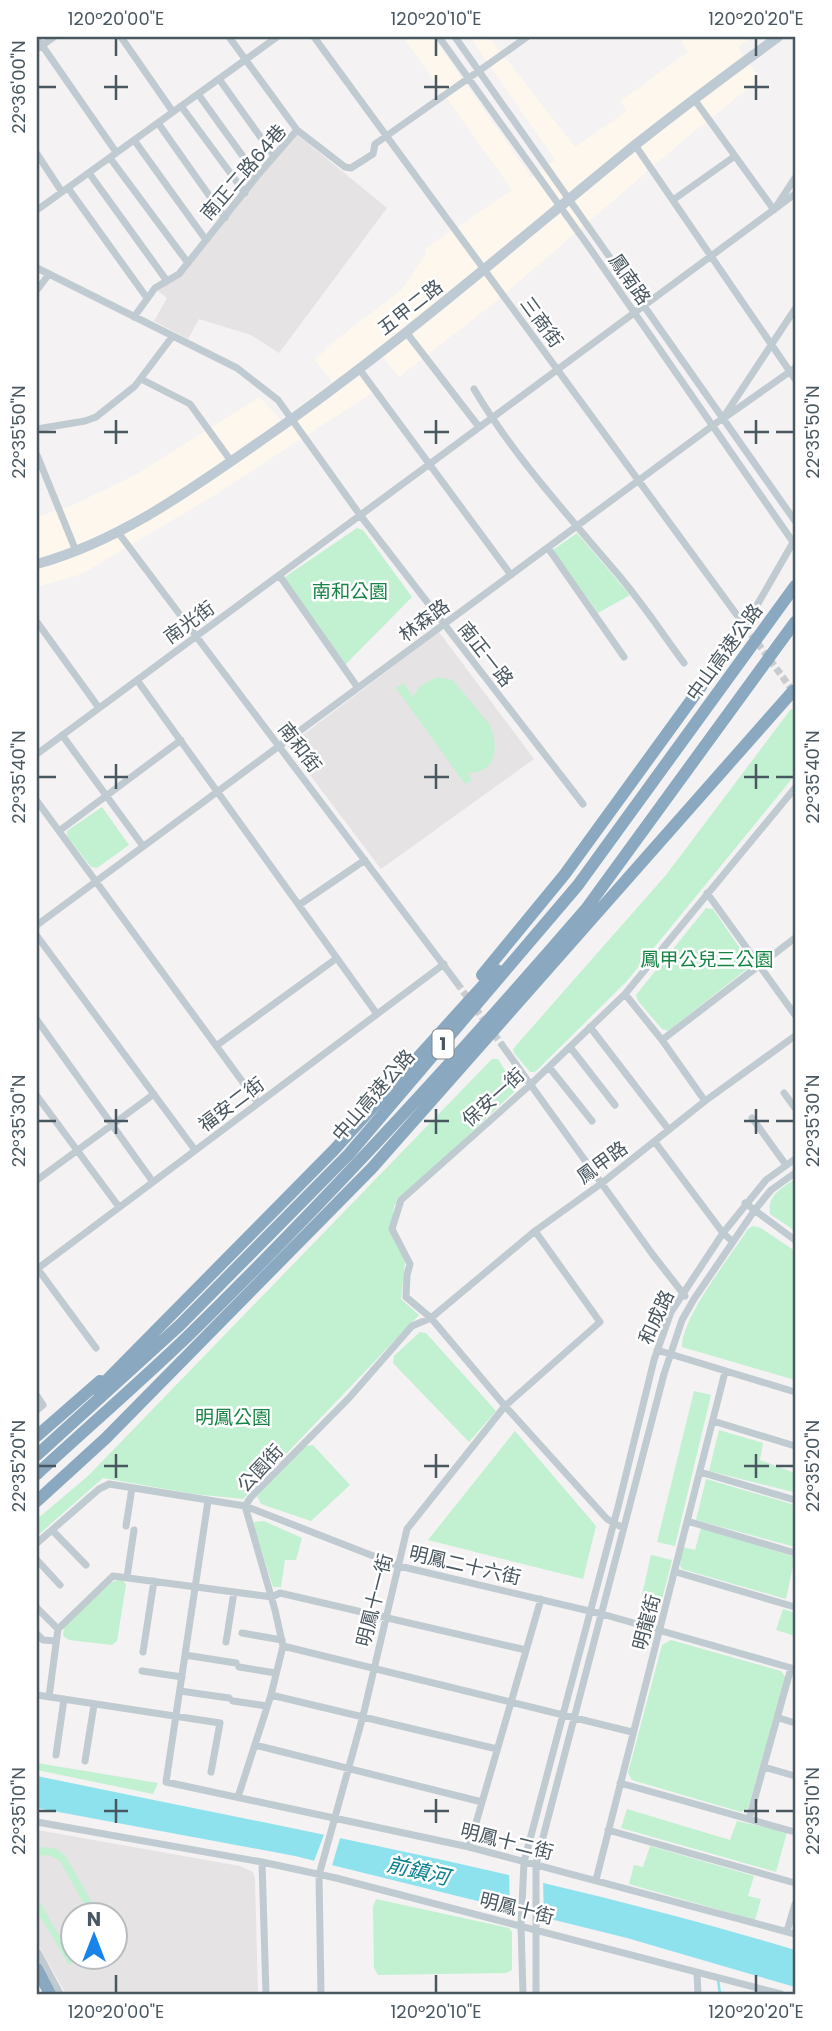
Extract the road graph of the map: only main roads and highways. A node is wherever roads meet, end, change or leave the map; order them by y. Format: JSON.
{"nodes":[{"id":1,"x":778,"y":37,"type":"edge"},
{"id":2,"x":37,"y":564,"type":"edge"},
{"id":3,"x":795,"y":586,"type":"edge"},
{"id":4,"x":795,"y":622,"type":"edge"},
{"id":5,"x":745,"y":626,"type":"road end"},
{"id":6,"x":794,"y":691,"type":"edge"},
{"id":7,"x":548,"y":922,"type":"junction"},
{"id":8,"x":552,"y":948,"type":"junction"},
{"id":9,"x":334,"y":1150,"type":"junction"},
{"id":10,"x":372,"y":1168,"type":"junction"},
{"id":11,"x":219,"y":1324,"type":"junction"},
{"id":12,"x":125,"y":1361,"type":"junction"},
{"id":13,"x":37,"y":1436,"type":"edge"},
{"id":14,"x":37,"y":1447,"type":"edge"},
{"id":15,"x":37,"y":1455,"type":"edge"},
{"id":16,"x":37,"y":1474,"type":"edge"},
{"id":17,"x":37,"y":1491,"type":"edge"},
{"id":18,"x":37,"y":1501,"type":"edge"},
{"id":19,"x":37,"y":1970,"type":"edge"},
{"id":20,"x":37,"y":1981,"type":"edge"},
{"id":21,"x":44,"y":1994,"type":"edge"},
{"id":22,"x":51,"y":1994,"type":"edge"}],
"edges":[{"from":1,"to":2,"type":"main road","name":"五甲二路"},
{"from":3,"to":7,"type":"highway","name":"中山高速公路","number":"1"},
{"from":4,"to":8,"type":"highway","name":"中山高速公路","number":"1"},
{"from":5,"to":9,"type":"highway"},
{"from":6,"to":10,"type":"highway"},
{"from":7,"to":9,"type":"highway"},
{"from":7,"to":15,"type":"highway","name":"中山高速公路","number":"1"},
{"from":8,"to":10,"type":"highway"},
{"from":8,"to":16,"type":"highway","name":"中山高速公路","number":"1"},
{"from":9,"to":12,"type":"highway"},
{"from":10,"to":11,"type":"highway"},
{"from":11,"to":17,"type":"highway"},
{"from":11,"to":18,"type":"highway"},
{"from":12,"to":13,"type":"highway"},
{"from":12,"to":14,"type":"highway"},
{"from":19,"to":22,"type":"highway"},
{"from":20,"to":21,"type":"highway"}]}
